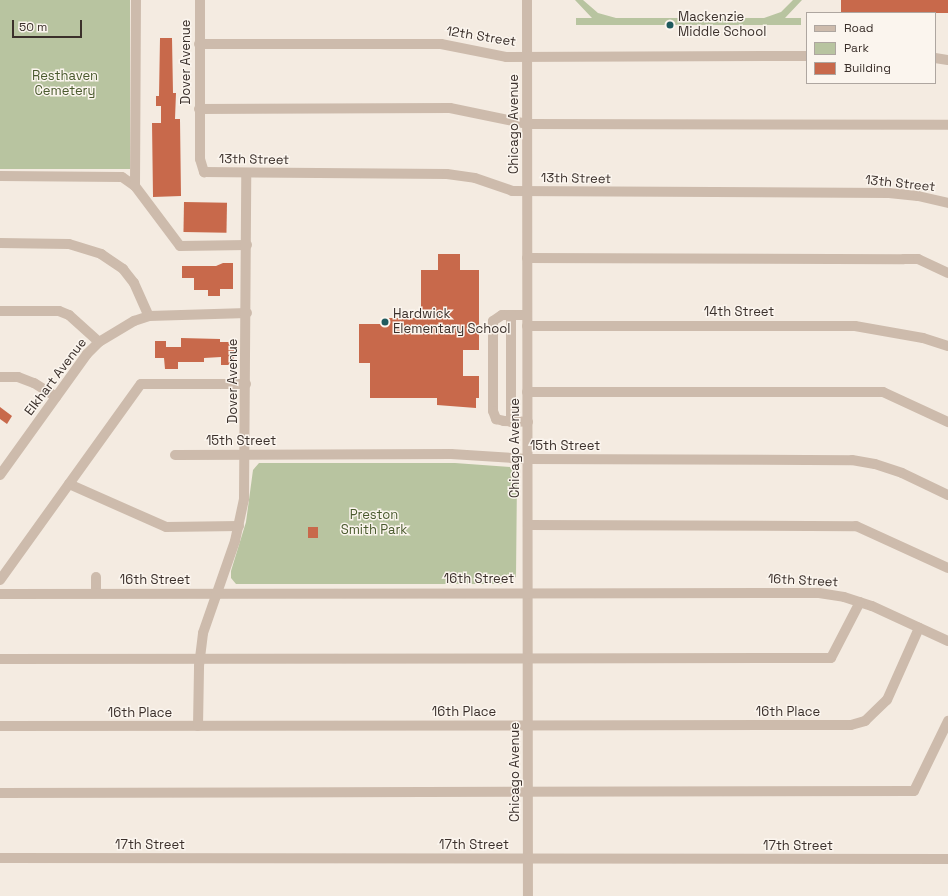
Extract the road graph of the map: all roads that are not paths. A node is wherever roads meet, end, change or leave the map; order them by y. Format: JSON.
{"nodes":[{"id":1,"x":136,"y":0,"type":"edge"},
{"id":2,"x":200,"y":0,"type":"edge"},
{"id":3,"x":527,"y":0,"type":"edge"},
{"id":4,"x":199,"y":44,"type":"junction"},
{"id":5,"x":527,"y":56,"type":"junction"},
{"id":6,"x":806,"y":56,"type":"edge"},
{"id":7,"x":936,"y":58,"type":"edge"},
{"id":8,"x":948,"y":60,"type":"edge"},
{"id":9,"x":199,"y":109,"type":"junction"},
{"id":10,"x":527,"y":124,"type":"junction"},
{"id":11,"x":948,"y":125,"type":"edge"},
{"id":12,"x":204,"y":172,"type":"joint"},
{"id":13,"x":246,"y":173,"type":"junction"},
{"id":14,"x":0,"y":176,"type":"edge"},
{"id":15,"x":134,"y":186,"type":"junction"},
{"id":16,"x":527,"y":191,"type":"junction"},
{"id":17,"x":948,"y":203,"type":"edge"},
{"id":18,"x":0,"y":243,"type":"edge"},
{"id":19,"x":246,"y":245,"type":"junction"},
{"id":20,"x":528,"y":258,"type":"junction"},
{"id":21,"x":948,"y":273,"type":"edge"},
{"id":22,"x":0,"y":311,"type":"edge"},
{"id":23,"x":247,"y":313,"type":"junction"},
{"id":24,"x":511,"y":315,"type":"junction"},
{"id":25,"x":149,"y":316,"type":"junction"},
{"id":26,"x":528,"y":321,"type":"junction"},
{"id":27,"x":99,"y":342,"type":"junction"},
{"id":28,"x":948,"y":346,"type":"edge"},
{"id":29,"x":0,"y":377,"type":"edge"},
{"id":30,"x":246,"y":384,"type":"junction"},
{"id":31,"x":528,"y":392,"type":"junction"},
{"id":32,"x":56,"y":397,"type":"junction"},
{"id":33,"x":511,"y":422,"type":"junction"},
{"id":34,"x":528,"y":422,"type":"junction"},
{"id":35,"x":948,"y":422,"type":"edge"},
{"id":36,"x":246,"y":454,"type":"junction"},
{"id":37,"x":175,"y":455,"type":"dead end"},
{"id":38,"x":528,"y":459,"type":"junction"},
{"id":39,"x":0,"y":475,"type":"edge"},
{"id":40,"x":69,"y":484,"type":"junction"},
{"id":41,"x":948,"y":495,"type":"edge"},
{"id":42,"x":528,"y":525,"type":"junction"},
{"id":43,"x":239,"y":526,"type":"junction"},
{"id":44,"x":948,"y":568,"type":"edge"},
{"id":45,"x":96,"y":577,"type":"dead end"},
{"id":46,"x":0,"y":580,"type":"edge"},
{"id":47,"x":528,"y":592,"type":"junction"},
{"id":48,"x":216,"y":593,"type":"junction"},
{"id":49,"x":0,"y":594,"type":"edge"},
{"id":50,"x":96,"y":594,"type":"junction"},
{"id":51,"x":860,"y":602,"type":"junction"},
{"id":52,"x":919,"y":628,"type":"junction"},
{"id":53,"x":948,"y":640,"type":"edge"},
{"id":54,"x":199,"y":658,"type":"junction"},
{"id":55,"x":0,"y":659,"type":"edge"},
{"id":56,"x":528,"y":659,"type":"junction"},
{"id":57,"x":948,"y":721,"type":"edge"},
{"id":58,"x":528,"y":725,"type":"junction"},
{"id":59,"x":0,"y":726,"type":"edge"},
{"id":60,"x":198,"y":726,"type":"junction"},
{"id":61,"x":0,"y":793,"type":"edge"},
{"id":62,"x":528,"y":793,"type":"junction"},
{"id":63,"x":0,"y":858,"type":"edge"},
{"id":64,"x":528,"y":858,"type":"junction"},
{"id":65,"x":948,"y":859,"type":"edge"},
{"id":66,"x":528,"y":896,"type":"edge"}],
"edges":[{"from":1,"to":15,"type":"street"},
{"from":2,"to":4,"type":"street","name":"Dover Avenue"},
{"from":3,"to":5,"type":"street","name":"Chicago Avenue"},
{"from":4,"to":5,"type":"street","name":"12th Street"},
{"from":4,"to":9,"type":"street","name":"Dover Avenue"},
{"from":5,"to":6,"type":"street","name":"12th Street"},
{"from":5,"to":10,"type":"street","name":"Chicago Avenue"},
{"from":7,"to":8,"type":"street"},
{"from":9,"to":10,"type":"street"},
{"from":9,"to":12,"type":"street","name":"Dover Avenue"},
{"from":10,"to":11,"type":"street"},
{"from":10,"to":16,"type":"street","name":"Chicago Avenue"},
{"from":12,"to":13,"type":"street","name":"13th Street"},
{"from":13,"to":16,"type":"street","name":"13th Street"},
{"from":13,"to":19,"type":"street","name":"Dover Avenue"},
{"from":14,"to":15,"type":"street"},
{"from":15,"to":19,"type":"street"},
{"from":16,"to":17,"type":"street","name":"13th Street"},
{"from":16,"to":20,"type":"street","name":"Chicago Avenue"},
{"from":18,"to":25,"type":"street"},
{"from":19,"to":23,"type":"street","name":"Dover Avenue"},
{"from":20,"to":21,"type":"street"},
{"from":20,"to":26,"type":"street","name":"Chicago Avenue"},
{"from":22,"to":27,"type":"street"},
{"from":23,"to":25,"type":"street","name":"Elkhart Avenue"},
{"from":23,"to":30,"type":"street","name":"Dover Avenue"},
{"from":24,"to":26,"type":"street","name":"14th Street"},
{"from":24,"to":33,"type":"street"},
{"from":24,"to":33,"type":"street"},
{"from":25,"to":27,"type":"street","name":"Elkhart Avenue"},
{"from":26,"to":28,"type":"street","name":"14th Street"},
{"from":26,"to":31,"type":"street","name":"Chicago Avenue"},
{"from":27,"to":32,"type":"street","name":"Elkhart Avenue"},
{"from":29,"to":32,"type":"street"},
{"from":30,"to":36,"type":"street","name":"Dover Avenue"},
{"from":30,"to":40,"type":"street"},
{"from":31,"to":34,"type":"street","name":"Chicago Avenue"},
{"from":31,"to":35,"type":"street"},
{"from":32,"to":39,"type":"street","name":"Elkhart Avenue"},
{"from":33,"to":34,"type":"street"},
{"from":34,"to":38,"type":"street","name":"Chicago Avenue"},
{"from":36,"to":37,"type":"street","name":"15th Street"},
{"from":36,"to":38,"type":"street","name":"15th Street"},
{"from":36,"to":43,"type":"street","name":"Dover Avenue"},
{"from":38,"to":41,"type":"street","name":"15th Street"},
{"from":38,"to":42,"type":"street","name":"Chicago Avenue"},
{"from":40,"to":43,"type":"street"},
{"from":40,"to":46,"type":"street"},
{"from":42,"to":44,"type":"street"},
{"from":42,"to":47,"type":"street","name":"Chicago Avenue"},
{"from":43,"to":48,"type":"street","name":"Dover Avenue"},
{"from":45,"to":50,"type":"street"},
{"from":47,"to":48,"type":"street","name":"16th Street"},
{"from":47,"to":51,"type":"street","name":"16th Street"},
{"from":47,"to":56,"type":"street","name":"Chicago Avenue"},
{"from":48,"to":50,"type":"street","name":"16th Street"},
{"from":48,"to":54,"type":"street","name":"Dover Avenue"},
{"from":49,"to":50,"type":"street","name":"16th Street"},
{"from":51,"to":52,"type":"street","name":"16th Street"},
{"from":51,"to":56,"type":"street"},
{"from":52,"to":53,"type":"street","name":"16th Street"},
{"from":52,"to":58,"type":"street","name":"16th Place"},
{"from":54,"to":55,"type":"street"},
{"from":54,"to":56,"type":"street"},
{"from":54,"to":60,"type":"street","name":"Dover Avenue"},
{"from":56,"to":58,"type":"street","name":"Chicago Avenue"},
{"from":57,"to":62,"type":"street"},
{"from":58,"to":60,"type":"street","name":"16th Place"},
{"from":58,"to":62,"type":"street","name":"Chicago Avenue"},
{"from":59,"to":60,"type":"street","name":"16th Place"},
{"from":61,"to":62,"type":"street"},
{"from":62,"to":64,"type":"street","name":"Chicago Avenue"},
{"from":63,"to":64,"type":"street","name":"17th Street"},
{"from":64,"to":65,"type":"street","name":"17th Street"},
{"from":64,"to":66,"type":"street","name":"Chicago Avenue"}]}
